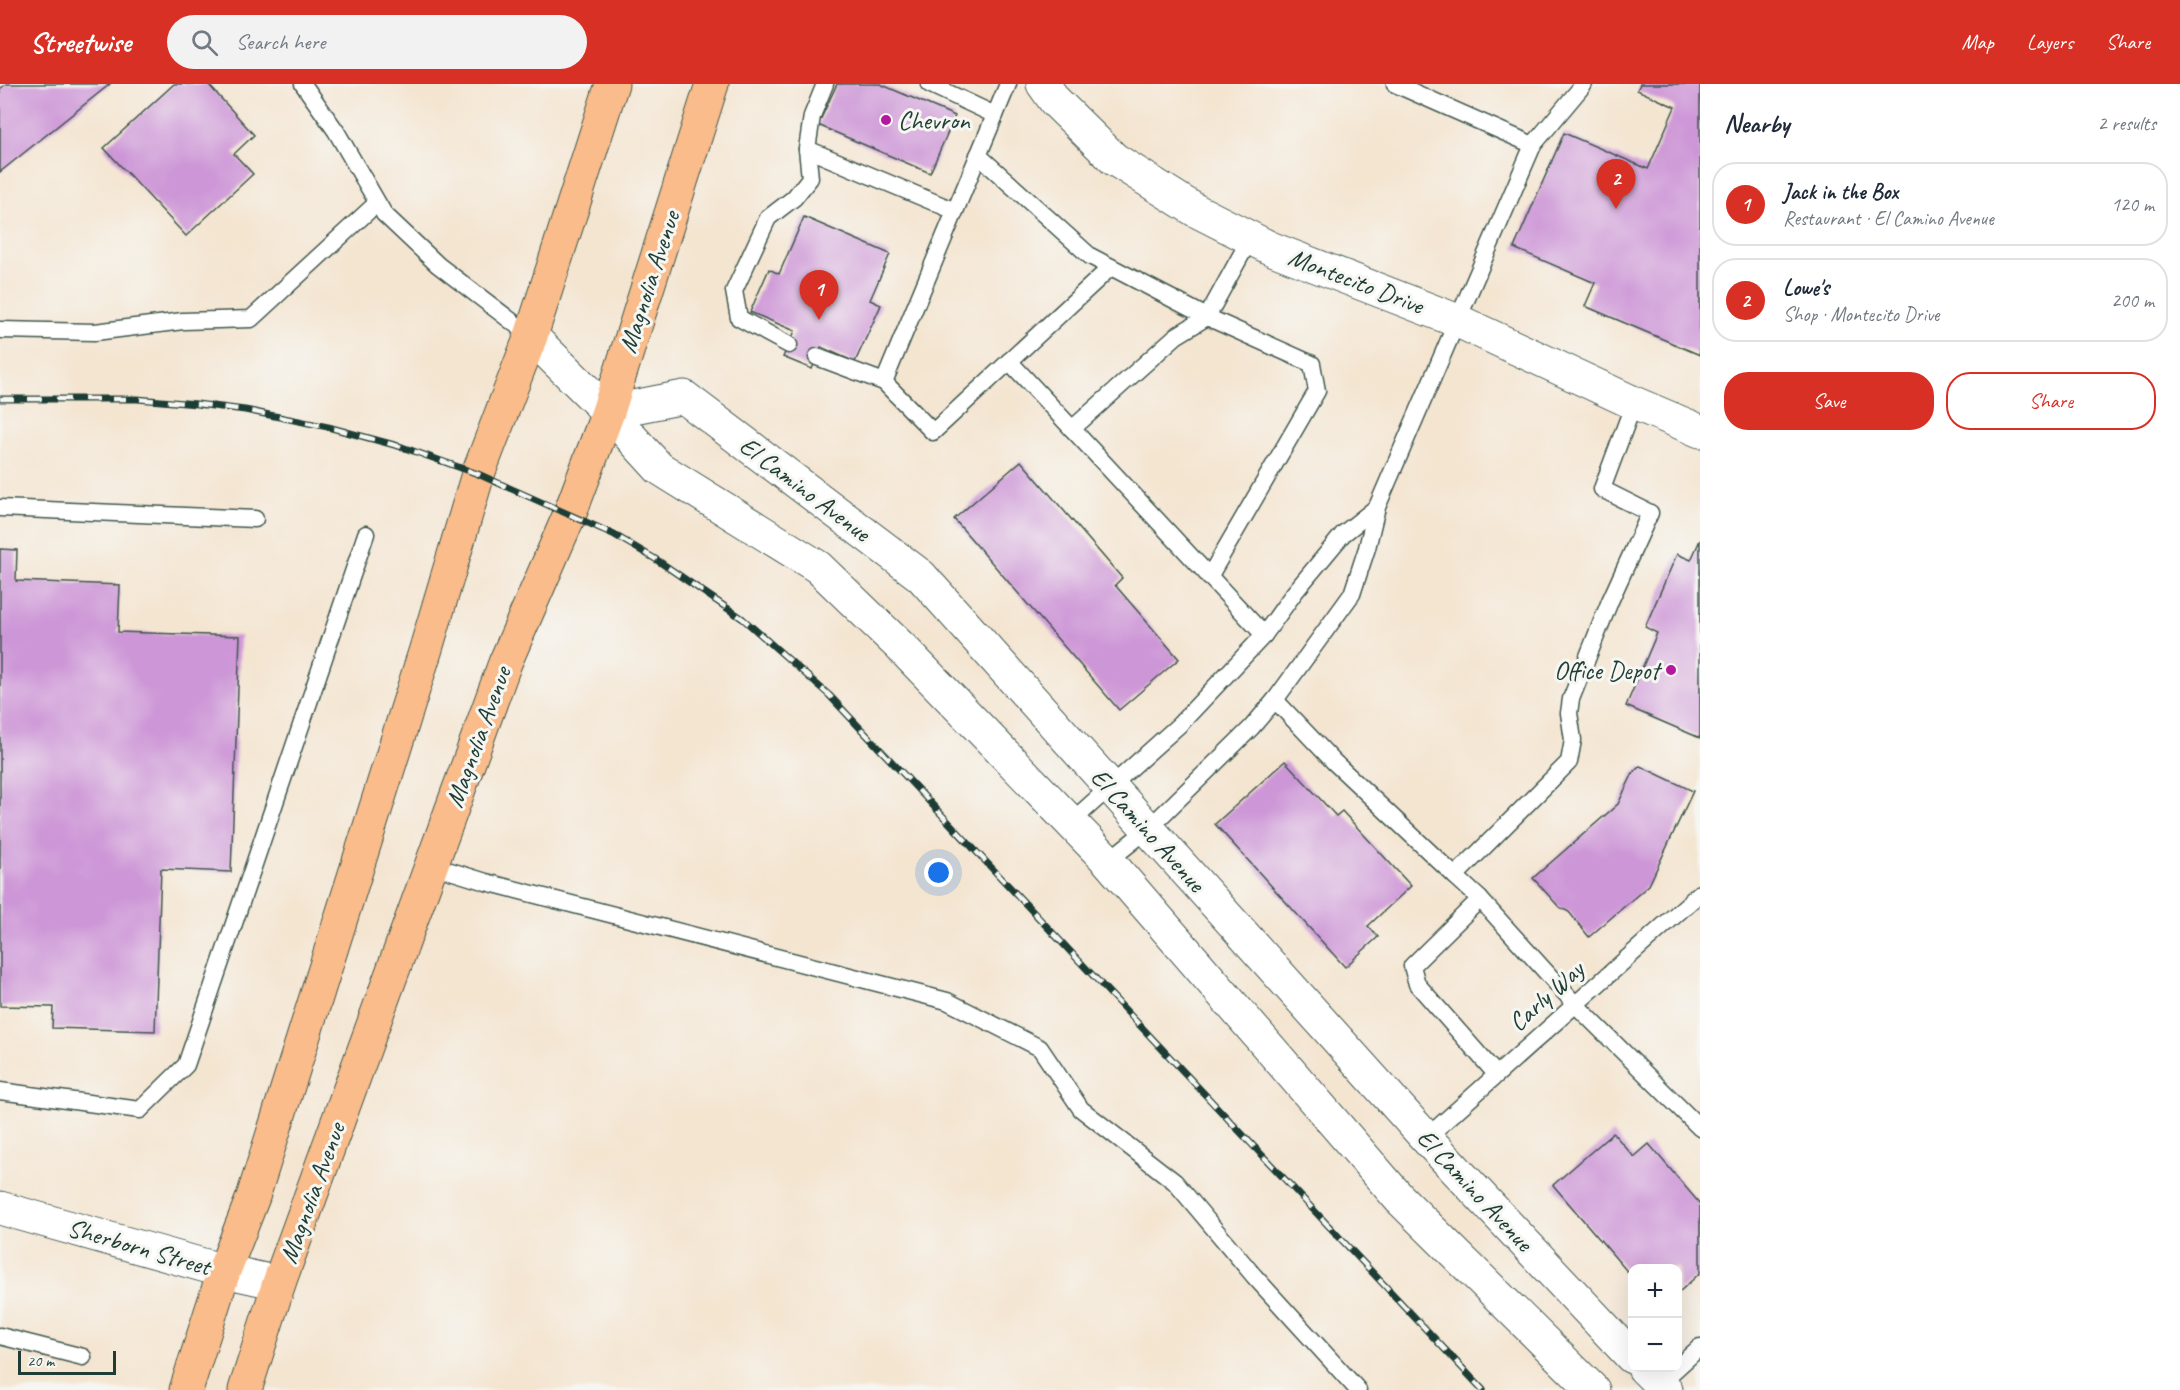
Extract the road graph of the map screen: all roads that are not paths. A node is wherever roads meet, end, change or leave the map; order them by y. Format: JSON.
{"nodes":[{"id":1,"x":303,"y":84,"type":"edge"},
{"id":2,"x":612,"y":84,"type":"edge"},
{"id":3,"x":712,"y":84,"type":"edge"},
{"id":4,"x":825,"y":84,"type":"edge"},
{"id":5,"x":929,"y":84,"type":"edge"},
{"id":6,"x":1008,"y":84,"type":"edge"},
{"id":7,"x":1043,"y":84,"type":"edge"},
{"id":8,"x":1395,"y":84,"type":"edge"},
{"id":9,"x":1584,"y":84,"type":"edge"},
{"id":10,"x":995,"y":115,"type":"junction"},
{"id":11,"x":1533,"y":145,"type":"junction"},
{"id":12,"x":807,"y":149,"type":"junction"},
{"id":13,"x":978,"y":155,"type":"junction"},
{"id":14,"x":377,"y":203,"type":"junction"},
{"id":15,"x":955,"y":211,"type":"junction"},
{"id":16,"x":1251,"y":237,"type":"junction"},
{"id":17,"x":1111,"y":267,"type":"junction"},
{"id":18,"x":1207,"y":317,"type":"junction"},
{"id":19,"x":1458,"y":321,"type":"junction"},
{"id":20,"x":0,"y":330,"type":"edge"},
{"id":21,"x":531,"y":336,"type":"junction"},
{"id":22,"x":789,"y":345,"type":"dead end"},
{"id":23,"x":817,"y":357,"type":"dead end"},
{"id":24,"x":1009,"y":361,"type":"junction"},
{"id":25,"x":884,"y":382,"type":"junction"},
{"id":26,"x":1634,"y":404,"type":"junction"},
{"id":27,"x":608,"y":412,"type":"junction"},
{"id":28,"x":1072,"y":429,"type":"junction"},
{"id":29,"x":1700,"y":430,"type":"edge"},
{"id":30,"x":1377,"y":507,"type":"junction"},
{"id":31,"x":0,"y":508,"type":"edge"},
{"id":32,"x":255,"y":519,"type":"dead end"},
{"id":33,"x":366,"y":534,"type":"dead end"},
{"id":34,"x":1209,"y":577,"type":"junction"},
{"id":35,"x":1264,"y":635,"type":"junction"},
{"id":36,"x":1275,"y":700,"type":"junction"},
{"id":37,"x":1109,"y":788,"type":"junction"},
{"id":38,"x":1071,"y":822,"type":"junction"},
{"id":39,"x":1148,"y":829,"type":"junction"},
{"id":40,"x":1108,"y":861,"type":"junction"},
{"id":41,"x":431,"y":865,"type":"junction"},
{"id":42,"x":1455,"y":876,"type":"junction"},
{"id":43,"x":1700,"y":893,"type":"edge"},
{"id":44,"x":1480,"y":899,"type":"junction"},
{"id":45,"x":1575,"y":1004,"type":"junction"},
{"id":46,"x":1496,"y":1074,"type":"junction"},
{"id":47,"x":0,"y":1091,"type":"edge"},
{"id":48,"x":1700,"y":1128,"type":"edge"},
{"id":49,"x":1426,"y":1138,"type":"junction"},
{"id":50,"x":0,"y":1208,"type":"edge"},
{"id":51,"x":224,"y":1271,"type":"junction"},
{"id":52,"x":279,"y":1283,"type":"junction"},
{"id":53,"x":0,"y":1336,"type":"edge"},
{"id":54,"x":1700,"y":1347,"type":"edge"},
{"id":55,"x":1628,"y":1353,"type":"edge"},
{"id":56,"x":83,"y":1357,"type":"dead end"},
{"id":57,"x":1656,"y":1383,"type":"edge"},
{"id":58,"x":186,"y":1390,"type":"edge"},
{"id":59,"x":245,"y":1390,"type":"edge"},
{"id":60,"x":1358,"y":1390,"type":"edge"},
{"id":61,"x":1593,"y":1390,"type":"edge"}],
"edges":[{"from":1,"to":14,"type":"lane"},
{"from":2,"to":21,"type":"main road"},
{"from":3,"to":27,"type":"main road","name":"Magnolia Avenue"},
{"from":4,"to":12,"type":"lane"},
{"from":5,"to":10,"type":"lane"},
{"from":6,"to":10,"type":"lane"},
{"from":7,"to":16,"type":"street","name":"Montecito Drive"},
{"from":8,"to":11,"type":"lane"},
{"from":9,"to":11,"type":"lane"},
{"from":10,"to":13,"type":"lane"},
{"from":11,"to":19,"type":"lane"},
{"from":12,"to":15,"type":"lane"},
{"from":12,"to":22,"type":"lane"},
{"from":13,"to":15,"type":"lane"},
{"from":13,"to":17,"type":"lane"},
{"from":14,"to":20,"type":"lane"},
{"from":14,"to":21,"type":"lane"},
{"from":15,"to":25,"type":"lane"},
{"from":16,"to":18,"type":"lane"},
{"from":16,"to":19,"type":"street","name":"Montecito Drive"},
{"from":17,"to":18,"type":"lane"},
{"from":17,"to":24,"type":"lane"},
{"from":18,"to":28,"type":"lane"},
{"from":18,"to":34,"type":"lane"},
{"from":19,"to":26,"type":"street","name":"Montecito Drive"},
{"from":19,"to":30,"type":"lane"},
{"from":21,"to":27,"type":"street","name":"El Camino Avenue"},
{"from":21,"to":51,"type":"main road"},
{"from":23,"to":25,"type":"lane"},
{"from":24,"to":25,"type":"lane"},
{"from":24,"to":28,"type":"lane"},
{"from":26,"to":29,"type":"street","name":"Montecito Drive"},
{"from":26,"to":42,"type":"lane"},
{"from":27,"to":37,"type":"street","name":"El Camino Avenue"},
{"from":27,"to":38,"type":"street","name":"El Camino Avenue"},
{"from":27,"to":41,"type":"main road","name":"Magnolia Avenue"},
{"from":28,"to":34,"type":"lane"},
{"from":30,"to":35,"type":"lane"},
{"from":30,"to":36,"type":"lane"},
{"from":31,"to":32,"type":"lane"},
{"from":33,"to":47,"type":"lane"},
{"from":34,"to":35,"type":"lane"},
{"from":35,"to":37,"type":"lane"},
{"from":36,"to":39,"type":"lane"},
{"from":36,"to":42,"type":"lane"},
{"from":37,"to":38,"type":"lane"},
{"from":37,"to":39,"type":"street","name":"El Camino Avenue"},
{"from":38,"to":40,"type":"street","name":"El Camino Avenue"},
{"from":39,"to":40,"type":"lane"},
{"from":39,"to":49,"type":"street","name":"El Camino Avenue"},
{"from":40,"to":61,"type":"street","name":"El Camino Avenue"},
{"from":41,"to":52,"type":"main road","name":"Magnolia Avenue"},
{"from":41,"to":60,"type":"lane"},
{"from":42,"to":44,"type":"lane"},
{"from":43,"to":45,"type":"lane","name":"Carly Way"},
{"from":44,"to":45,"type":"lane"},
{"from":44,"to":46,"type":"lane"},
{"from":45,"to":46,"type":"lane","name":"Carly Way"},
{"from":45,"to":48,"type":"lane"},
{"from":46,"to":49,"type":"lane","name":"Carly Way"},
{"from":49,"to":55,"type":"street","name":"El Camino Avenue"},
{"from":50,"to":51,"type":"street","name":"Sherborn Street"},
{"from":51,"to":52,"type":"street","name":"Sherborn Street"},
{"from":51,"to":58,"type":"main road"},
{"from":52,"to":59,"type":"main road","name":"Magnolia Avenue"},
{"from":53,"to":56,"type":"lane"},
{"from":54,"to":57,"type":"lane"}]}
